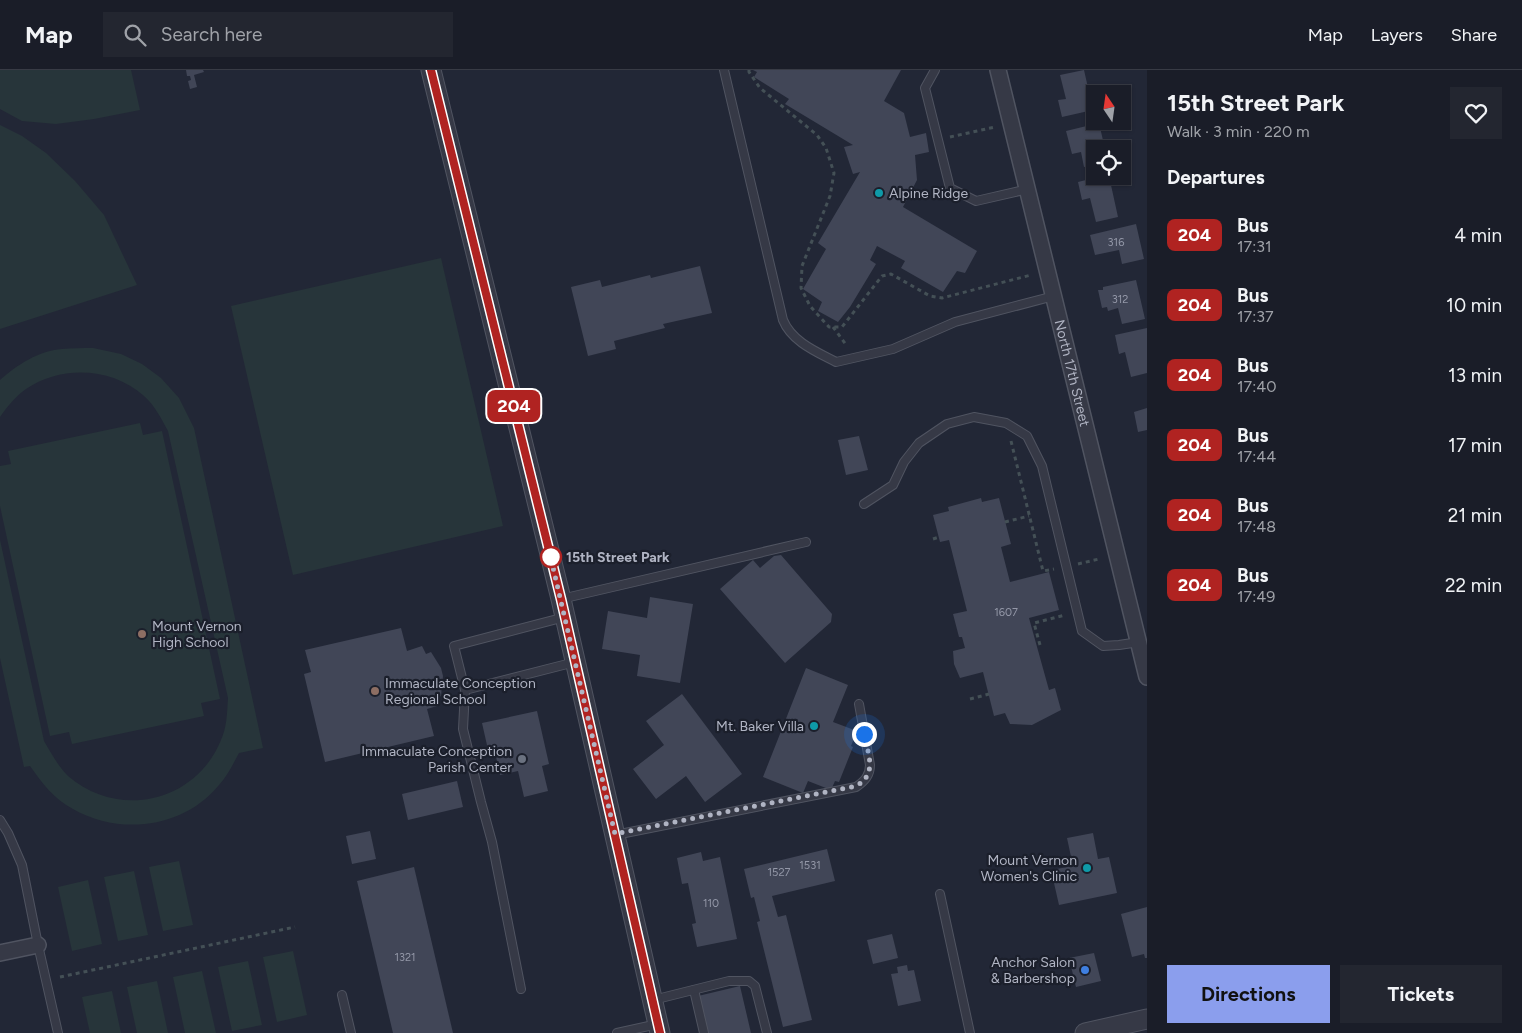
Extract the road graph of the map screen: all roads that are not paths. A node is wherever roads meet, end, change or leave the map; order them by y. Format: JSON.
{"nodes":[{"id":1,"x":431,"y":70,"type":"edge"},
{"id":2,"x":724,"y":70,"type":"edge"},
{"id":3,"x":935,"y":70,"type":"edge"},
{"id":4,"x":998,"y":70,"type":"edge"},
{"id":5,"x":1028,"y":189,"type":"junction"},
{"id":6,"x":1054,"y":296,"type":"junction"},
{"id":7,"x":864,"y":504,"type":"dead end"},
{"id":8,"x":806,"y":542,"type":"dead end"},
{"id":9,"x":563,"y":608,"type":"junction"},
{"id":10,"x":1139,"y":642,"type":"junction"},
{"id":11,"x":576,"y":662,"type":"junction"},
{"id":12,"x":1147,"y":675,"type":"edge"},
{"id":13,"x":465,"y":690,"type":"junction"},
{"id":14,"x":859,"y":704,"type":"dead end"},
{"id":15,"x":0,"y":820,"type":"edge"},
{"id":16,"x":615,"y":834,"type":"junction"},
{"id":17,"x":940,"y":894,"type":"dead end"},
{"id":18,"x":38,"y":944,"type":"junction"},
{"id":19,"x":0,"y":953,"type":"edge"},
{"id":20,"x":521,"y":988,"type":"dead end"},
{"id":21,"x":694,"y":990,"type":"junction"},
{"id":22,"x":342,"y":995,"type":"dead end"},
{"id":23,"x":652,"y":1000,"type":"junction"},
{"id":24,"x":1147,"y":1019,"type":"edge"},
{"id":25,"x":659,"y":1028,"type":"edge"},
{"id":26,"x":58,"y":1033,"type":"edge"},
{"id":27,"x":351,"y":1033,"type":"edge"},
{"id":28,"x":617,"y":1033,"type":"edge"},
{"id":29,"x":704,"y":1033,"type":"edge"},
{"id":30,"x":767,"y":1033,"type":"edge"},
{"id":31,"x":970,"y":1033,"type":"edge"},
{"id":32,"x":1085,"y":1033,"type":"edge"}],
"edges":[{"from":1,"to":9,"type":"street"},
{"from":2,"to":6,"type":"lane"},
{"from":3,"to":5,"type":"lane"},
{"from":4,"to":5,"type":"street","name":"North 17th Street"},
{"from":5,"to":6,"type":"street","name":"North 17th Street"},
{"from":6,"to":10,"type":"street","name":"North 17th Street"},
{"from":7,"to":10,"type":"lane"},
{"from":8,"to":9,"type":"lane"},
{"from":9,"to":11,"type":"street"},
{"from":9,"to":13,"type":"lane"},
{"from":10,"to":12,"type":"street","name":"North 17th Street"},
{"from":11,"to":13,"type":"lane"},
{"from":11,"to":16,"type":"street"},
{"from":13,"to":20,"type":"lane"},
{"from":14,"to":16,"type":"lane"},
{"from":15,"to":18,"type":"lane"},
{"from":16,"to":23,"type":"street"},
{"from":17,"to":31,"type":"lane"},
{"from":18,"to":19,"type":"street"},
{"from":18,"to":26,"type":"lane"},
{"from":21,"to":23,"type":"lane"},
{"from":21,"to":29,"type":"lane"},
{"from":21,"to":30,"type":"lane"},
{"from":22,"to":27,"type":"lane"},
{"from":23,"to":25,"type":"street"},
{"from":24,"to":32,"type":"street"},
{"from":25,"to":28,"type":"lane"}]}
